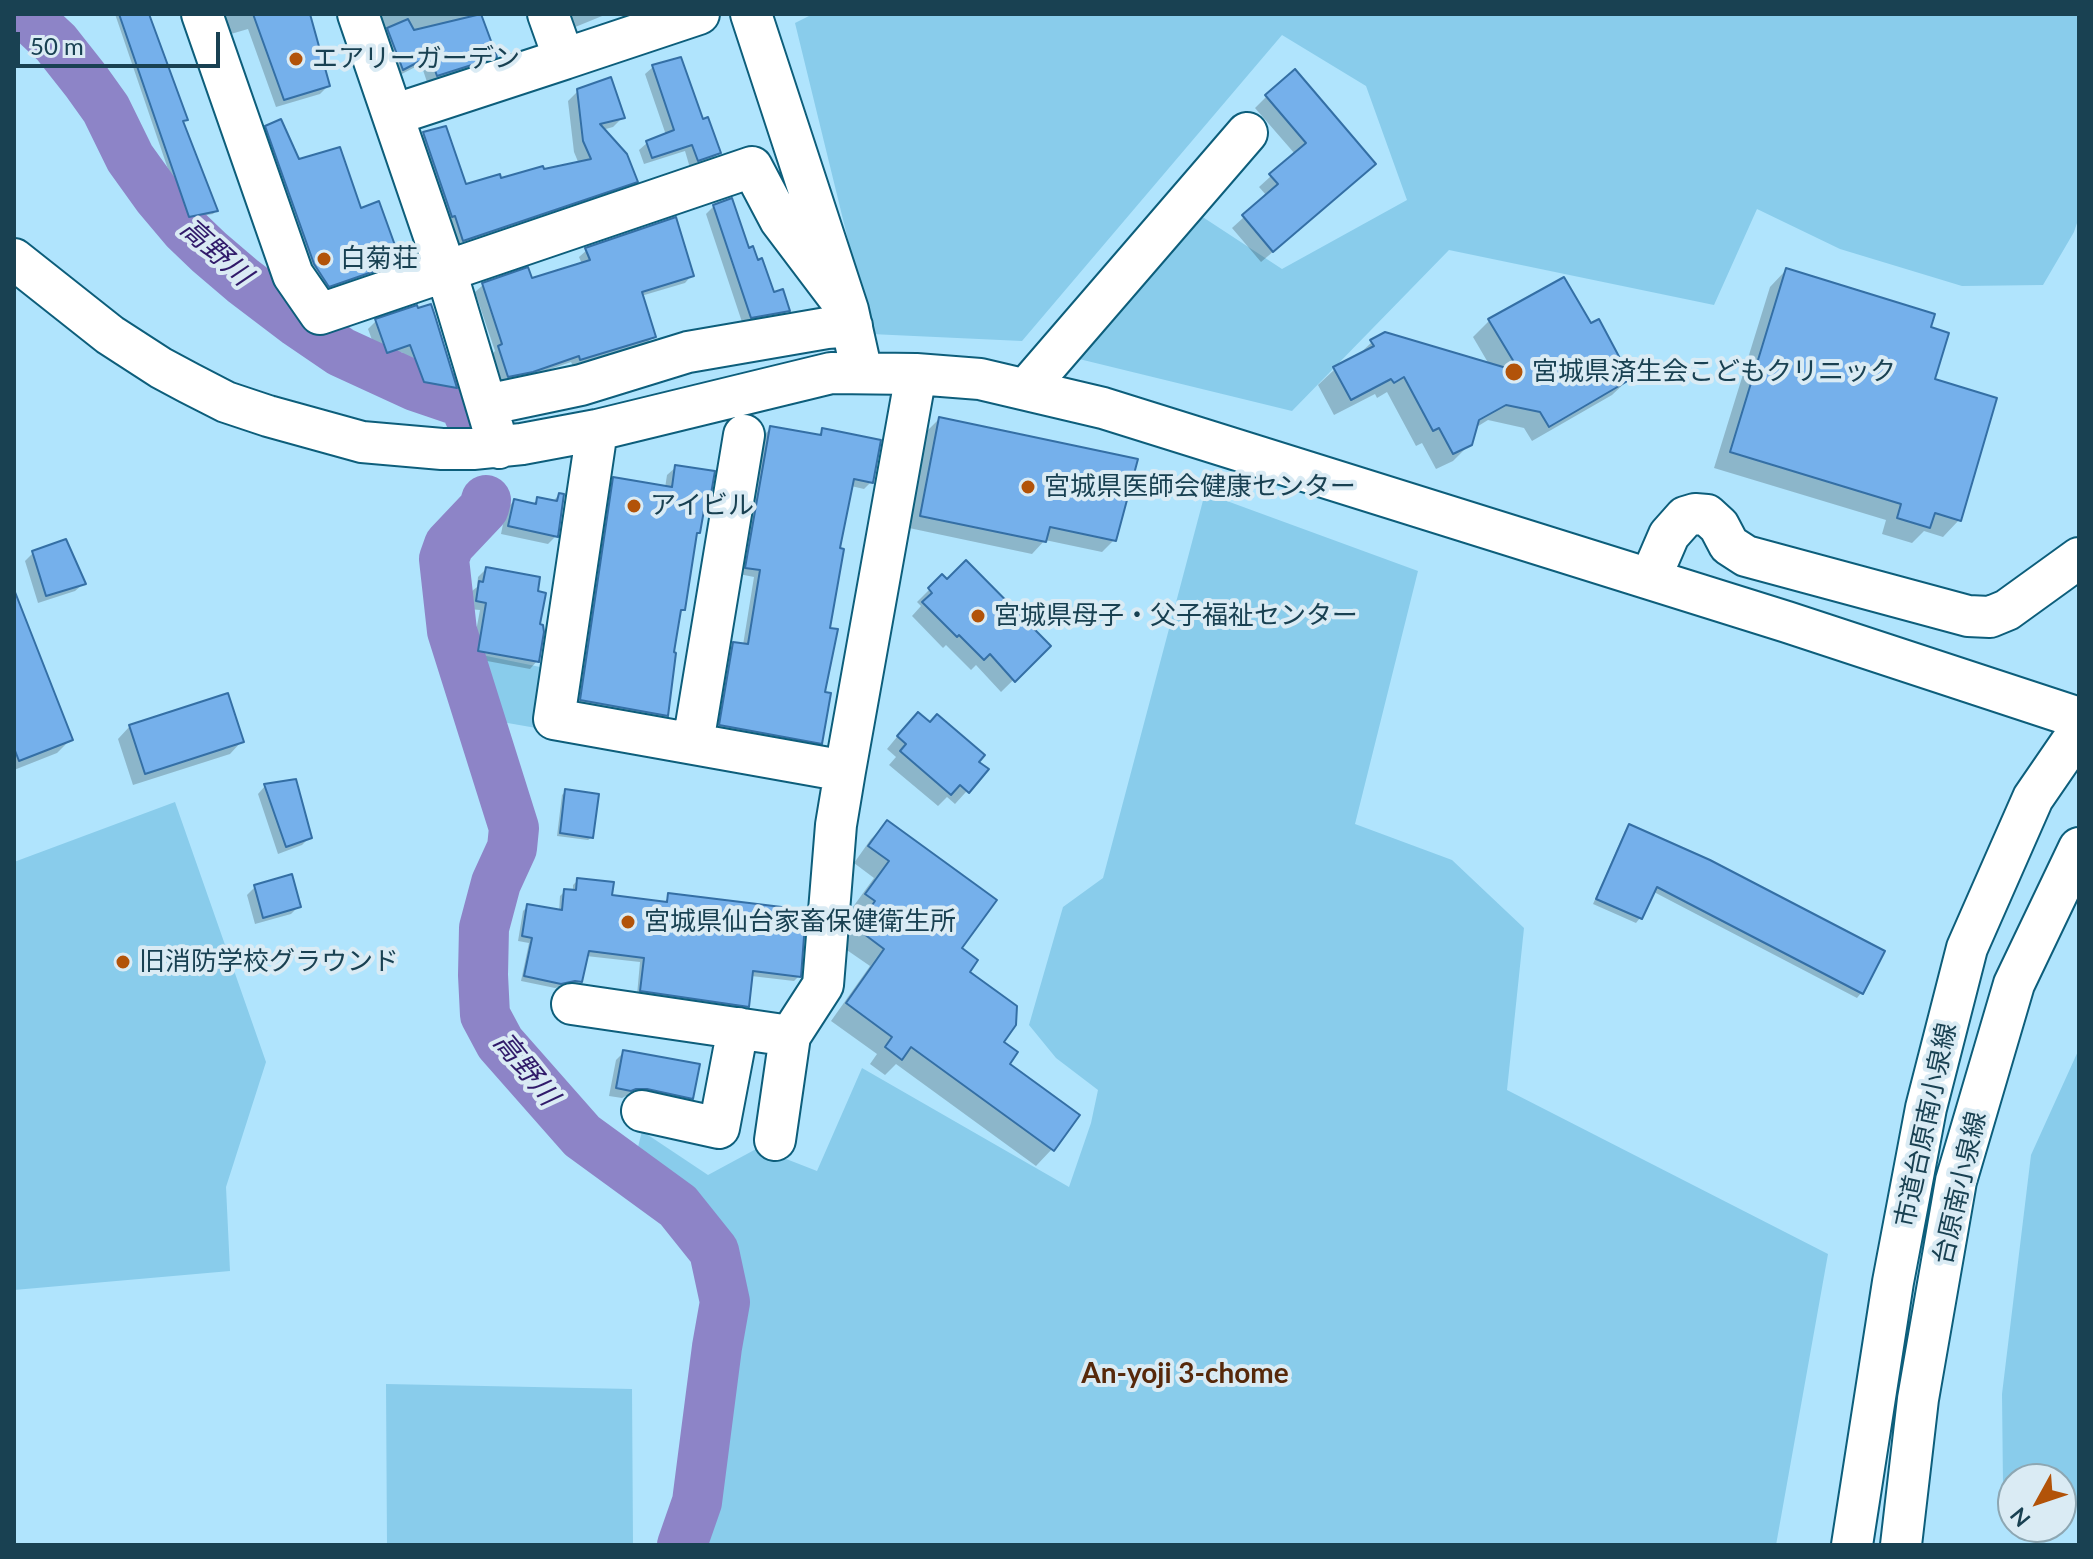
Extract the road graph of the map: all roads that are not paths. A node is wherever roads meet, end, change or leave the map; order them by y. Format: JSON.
{"nodes":[{"id":1,"x":202,"y":14,"type":"edge"},
{"id":2,"x":358,"y":14,"type":"edge"},
{"id":3,"x":548,"y":14,"type":"edge"},
{"id":4,"x":699,"y":14,"type":"edge"},
{"id":5,"x":751,"y":14,"type":"edge"},
{"id":6,"x":564,"y":59,"type":"junction"},
{"id":7,"x":393,"y":115,"type":"junction"},
{"id":8,"x":1247,"y":133,"type":"dead end"},
{"id":9,"x":14,"y":259,"type":"edge"},
{"id":10,"x":446,"y":271,"type":"junction"},
{"id":11,"x":850,"y":318,"type":"junction"},
{"id":12,"x":862,"y":373,"type":"junction"},
{"id":13,"x":916,"y":374,"type":"junction"},
{"id":14,"x":1026,"y":389,"type":"junction"},
{"id":15,"x":486,"y":405,"type":"junction"},
{"id":16,"x":597,"y":430,"type":"junction"},
{"id":17,"x":744,"y":435,"type":"dead end"},
{"id":18,"x":499,"y":448,"type":"junction"},
{"id":19,"x":2079,"y":558,"type":"edge"},
{"id":20,"x":1650,"y":579,"type":"junction"},
{"id":21,"x":2079,"y":718,"type":"edge"},
{"id":22,"x":2079,"y":731,"type":"edge"},
{"id":23,"x":693,"y":743,"type":"junction"},
{"id":24,"x":845,"y":771,"type":"junction"},
{"id":25,"x":2079,"y":848,"type":"edge"},
{"id":26,"x":572,"y":1004,"type":"dead end"},
{"id":27,"x":738,"y":1028,"type":"junction"},
{"id":28,"x":790,"y":1036,"type":"junction"},
{"id":29,"x":642,"y":1111,"type":"dead end"},
{"id":30,"x":775,"y":1140,"type":"dead end"},
{"id":31,"x":1852,"y":1545,"type":"edge"},
{"id":32,"x":1901,"y":1545,"type":"edge"}],
"edges":[{"from":1,"to":10,"type":"street"},
{"from":2,"to":7,"type":"street"},
{"from":3,"to":6,"type":"street"},
{"from":4,"to":6,"type":"street"},
{"from":5,"to":11,"type":"street"},
{"from":6,"to":7,"type":"street"},
{"from":7,"to":10,"type":"street"},
{"from":8,"to":14,"type":"street"},
{"from":9,"to":18,"type":"street"},
{"from":10,"to":11,"type":"street"},
{"from":10,"to":15,"type":"street"},
{"from":11,"to":12,"type":"street"},
{"from":11,"to":15,"type":"street"},
{"from":12,"to":13,"type":"street"},
{"from":12,"to":16,"type":"street"},
{"from":13,"to":14,"type":"street"},
{"from":13,"to":24,"type":"street"},
{"from":14,"to":20,"type":"street"},
{"from":15,"to":18,"type":"street"},
{"from":16,"to":18,"type":"street"},
{"from":16,"to":23,"type":"street"},
{"from":17,"to":23,"type":"street"},
{"from":19,"to":20,"type":"street"},
{"from":20,"to":21,"type":"street"},
{"from":22,"to":31,"type":"street","name":"市道台原南小泉線"},
{"from":23,"to":24,"type":"street"},
{"from":24,"to":28,"type":"street"},
{"from":25,"to":32,"type":"street","name":"台原南小泉線"},
{"from":26,"to":27,"type":"street"},
{"from":27,"to":28,"type":"street"},
{"from":27,"to":29,"type":"street"},
{"from":28,"to":30,"type":"street"}]}
